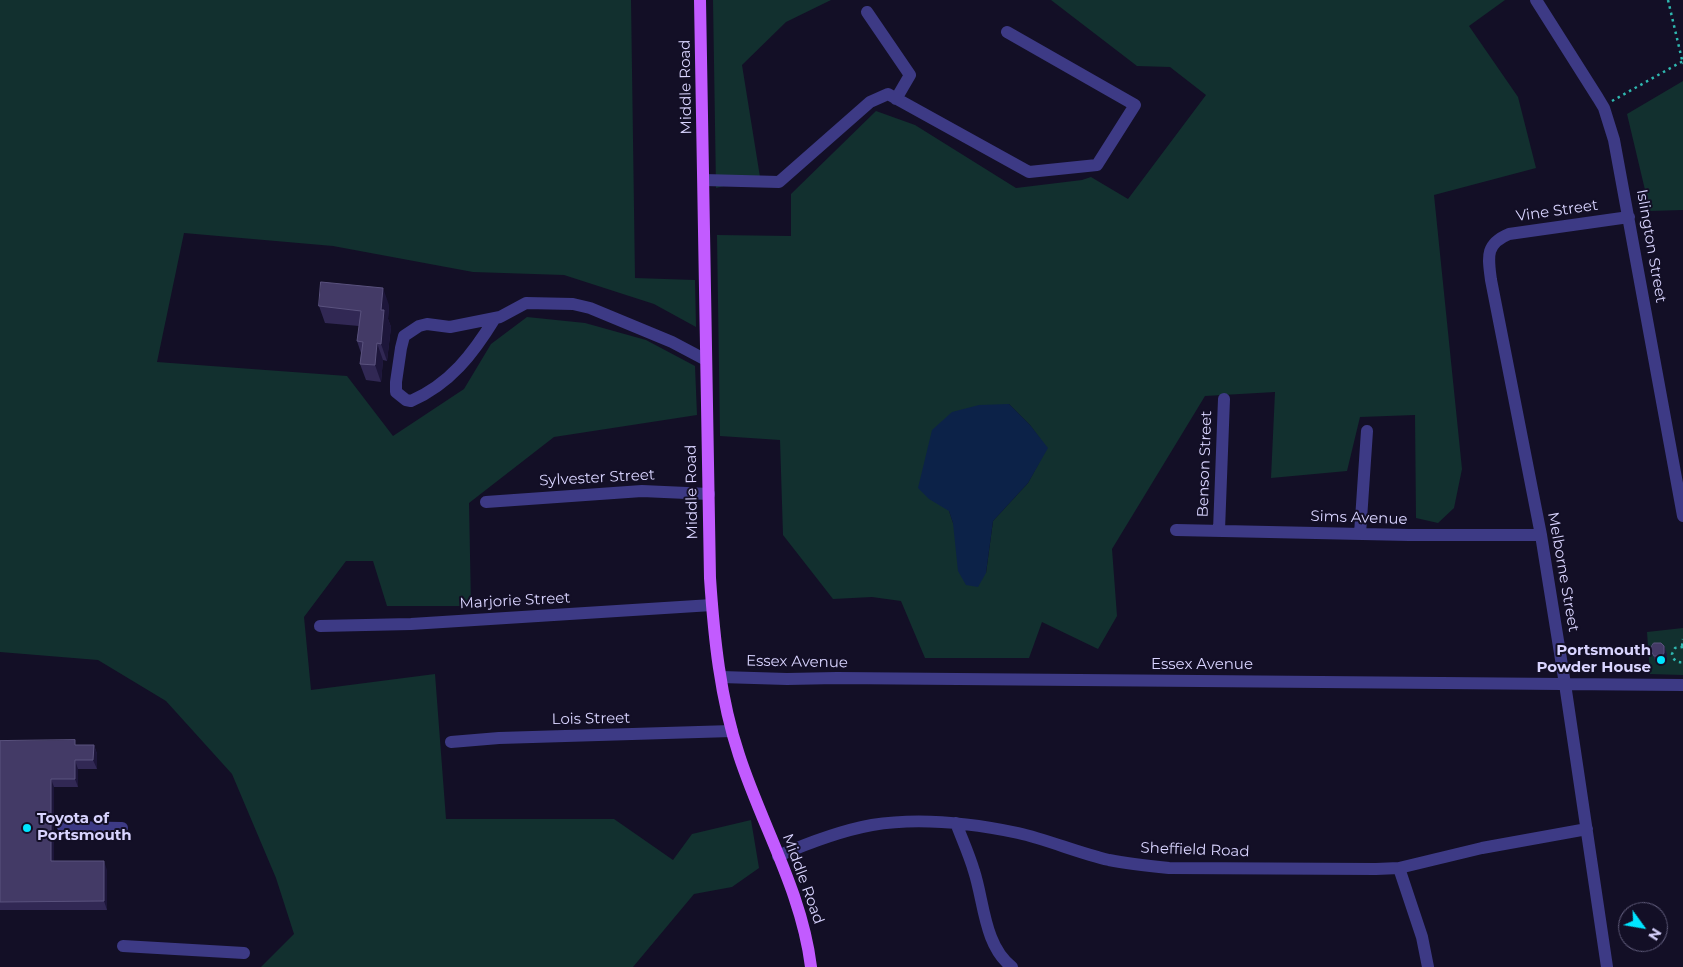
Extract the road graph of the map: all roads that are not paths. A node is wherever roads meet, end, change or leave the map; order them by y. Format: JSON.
{"nodes":[{"id":1,"x":700,"y":0,"type":"edge"},
{"id":2,"x":1536,"y":0,"type":"edge"},
{"id":3,"x":867,"y":12,"type":"dead end"},
{"id":4,"x":1007,"y":32,"type":"dead end"},
{"id":5,"x":896,"y":99,"type":"junction"},
{"id":6,"x":704,"y":180,"type":"junction"},
{"id":7,"x":1629,"y":217,"type":"junction"},
{"id":8,"x":1492,"y":244,"type":"joint"},
{"id":9,"x":495,"y":318,"type":"junction"},
{"id":10,"x":706,"y":360,"type":"junction"},
{"id":11,"x":1224,"y":399,"type":"dead end"},
{"id":12,"x":1367,"y":431,"type":"dead end"},
{"id":13,"x":708,"y":494,"type":"junction"},
{"id":14,"x":486,"y":502,"type":"dead end"},
{"id":15,"x":1683,"y":516,"type":"edge"},
{"id":16,"x":1176,"y":530,"type":"dead end"},
{"id":17,"x":1219,"y":530,"type":"junction"},
{"id":18,"x":1360,"y":534,"type":"junction"},
{"id":19,"x":1541,"y":536,"type":"junction"},
{"id":20,"x":712,"y":605,"type":"junction"},
{"id":21,"x":320,"y":626,"type":"dead end"},
{"id":22,"x":720,"y":677,"type":"junction"},
{"id":23,"x":1565,"y":684,"type":"junction"},
{"id":24,"x":1683,"y":685,"type":"edge"},
{"id":25,"x":732,"y":731,"type":"junction"},
{"id":26,"x":451,"y":742,"type":"dead end"},
{"id":27,"x":956,"y":823,"type":"junction"},
{"id":28,"x":63,"y":827,"type":"dead end"},
{"id":29,"x":122,"y":828,"type":"dead end"},
{"id":30,"x":1586,"y":829,"type":"junction"},
{"id":31,"x":778,"y":856,"type":"junction"},
{"id":32,"x":1399,"y":868,"type":"junction"},
{"id":33,"x":123,"y":946,"type":"dead end"},
{"id":34,"x":244,"y":953,"type":"dead end"},
{"id":35,"x":811,"y":967,"type":"edge"},
{"id":36,"x":1012,"y":967,"type":"edge"},
{"id":37,"x":1428,"y":967,"type":"edge"},
{"id":38,"x":1607,"y":967,"type":"edge"}],
"edges":[{"from":1,"to":6,"type":"main road","name":"Middle Road"},
{"from":2,"to":7,"type":"street","name":"Islington Street"},
{"from":3,"to":5,"type":"street"},
{"from":4,"to":5,"type":"street"},
{"from":5,"to":6,"type":"street"},
{"from":6,"to":10,"type":"main road","name":"Middle Road"},
{"from":7,"to":8,"type":"street","name":"Vine Street"},
{"from":7,"to":15,"type":"street","name":"Islington Street"},
{"from":8,"to":19,"type":"street","name":"Melborne Street"},
{"from":9,"to":9,"type":"street"},
{"from":9,"to":10,"type":"street"},
{"from":10,"to":13,"type":"main road","name":"Middle Road"},
{"from":11,"to":17,"type":"street","name":"Benson Street"},
{"from":12,"to":18,"type":"street"},
{"from":13,"to":14,"type":"street","name":"Sylvester Street"},
{"from":13,"to":20,"type":"main road","name":"Middle Road"},
{"from":16,"to":17,"type":"street","name":"Sims Avenue"},
{"from":17,"to":18,"type":"street","name":"Sims Avenue"},
{"from":18,"to":19,"type":"street","name":"Sims Avenue"},
{"from":19,"to":23,"type":"street","name":"Melborne Street"},
{"from":20,"to":21,"type":"street","name":"Marjorie Street"},
{"from":20,"to":22,"type":"main road","name":"Middle Road"},
{"from":22,"to":23,"type":"street","name":"Essex Avenue"},
{"from":22,"to":25,"type":"main road","name":"Middle Road"},
{"from":23,"to":24,"type":"street","name":"Essex Avenue"},
{"from":23,"to":30,"type":"street","name":"Melborne Street"},
{"from":25,"to":26,"type":"street","name":"Lois Street"},
{"from":25,"to":31,"type":"main road","name":"Middle Road"},
{"from":27,"to":31,"type":"street","name":"Sheffield Road"},
{"from":27,"to":32,"type":"street","name":"Sheffield Road"},
{"from":27,"to":36,"type":"street"},
{"from":28,"to":29,"type":"street"},
{"from":30,"to":32,"type":"street","name":"Sheffield Road"},
{"from":30,"to":38,"type":"street","name":"Melborne Street"},
{"from":31,"to":35,"type":"main road","name":"Middle Road"},
{"from":32,"to":37,"type":"street"},
{"from":33,"to":34,"type":"street"}]}
